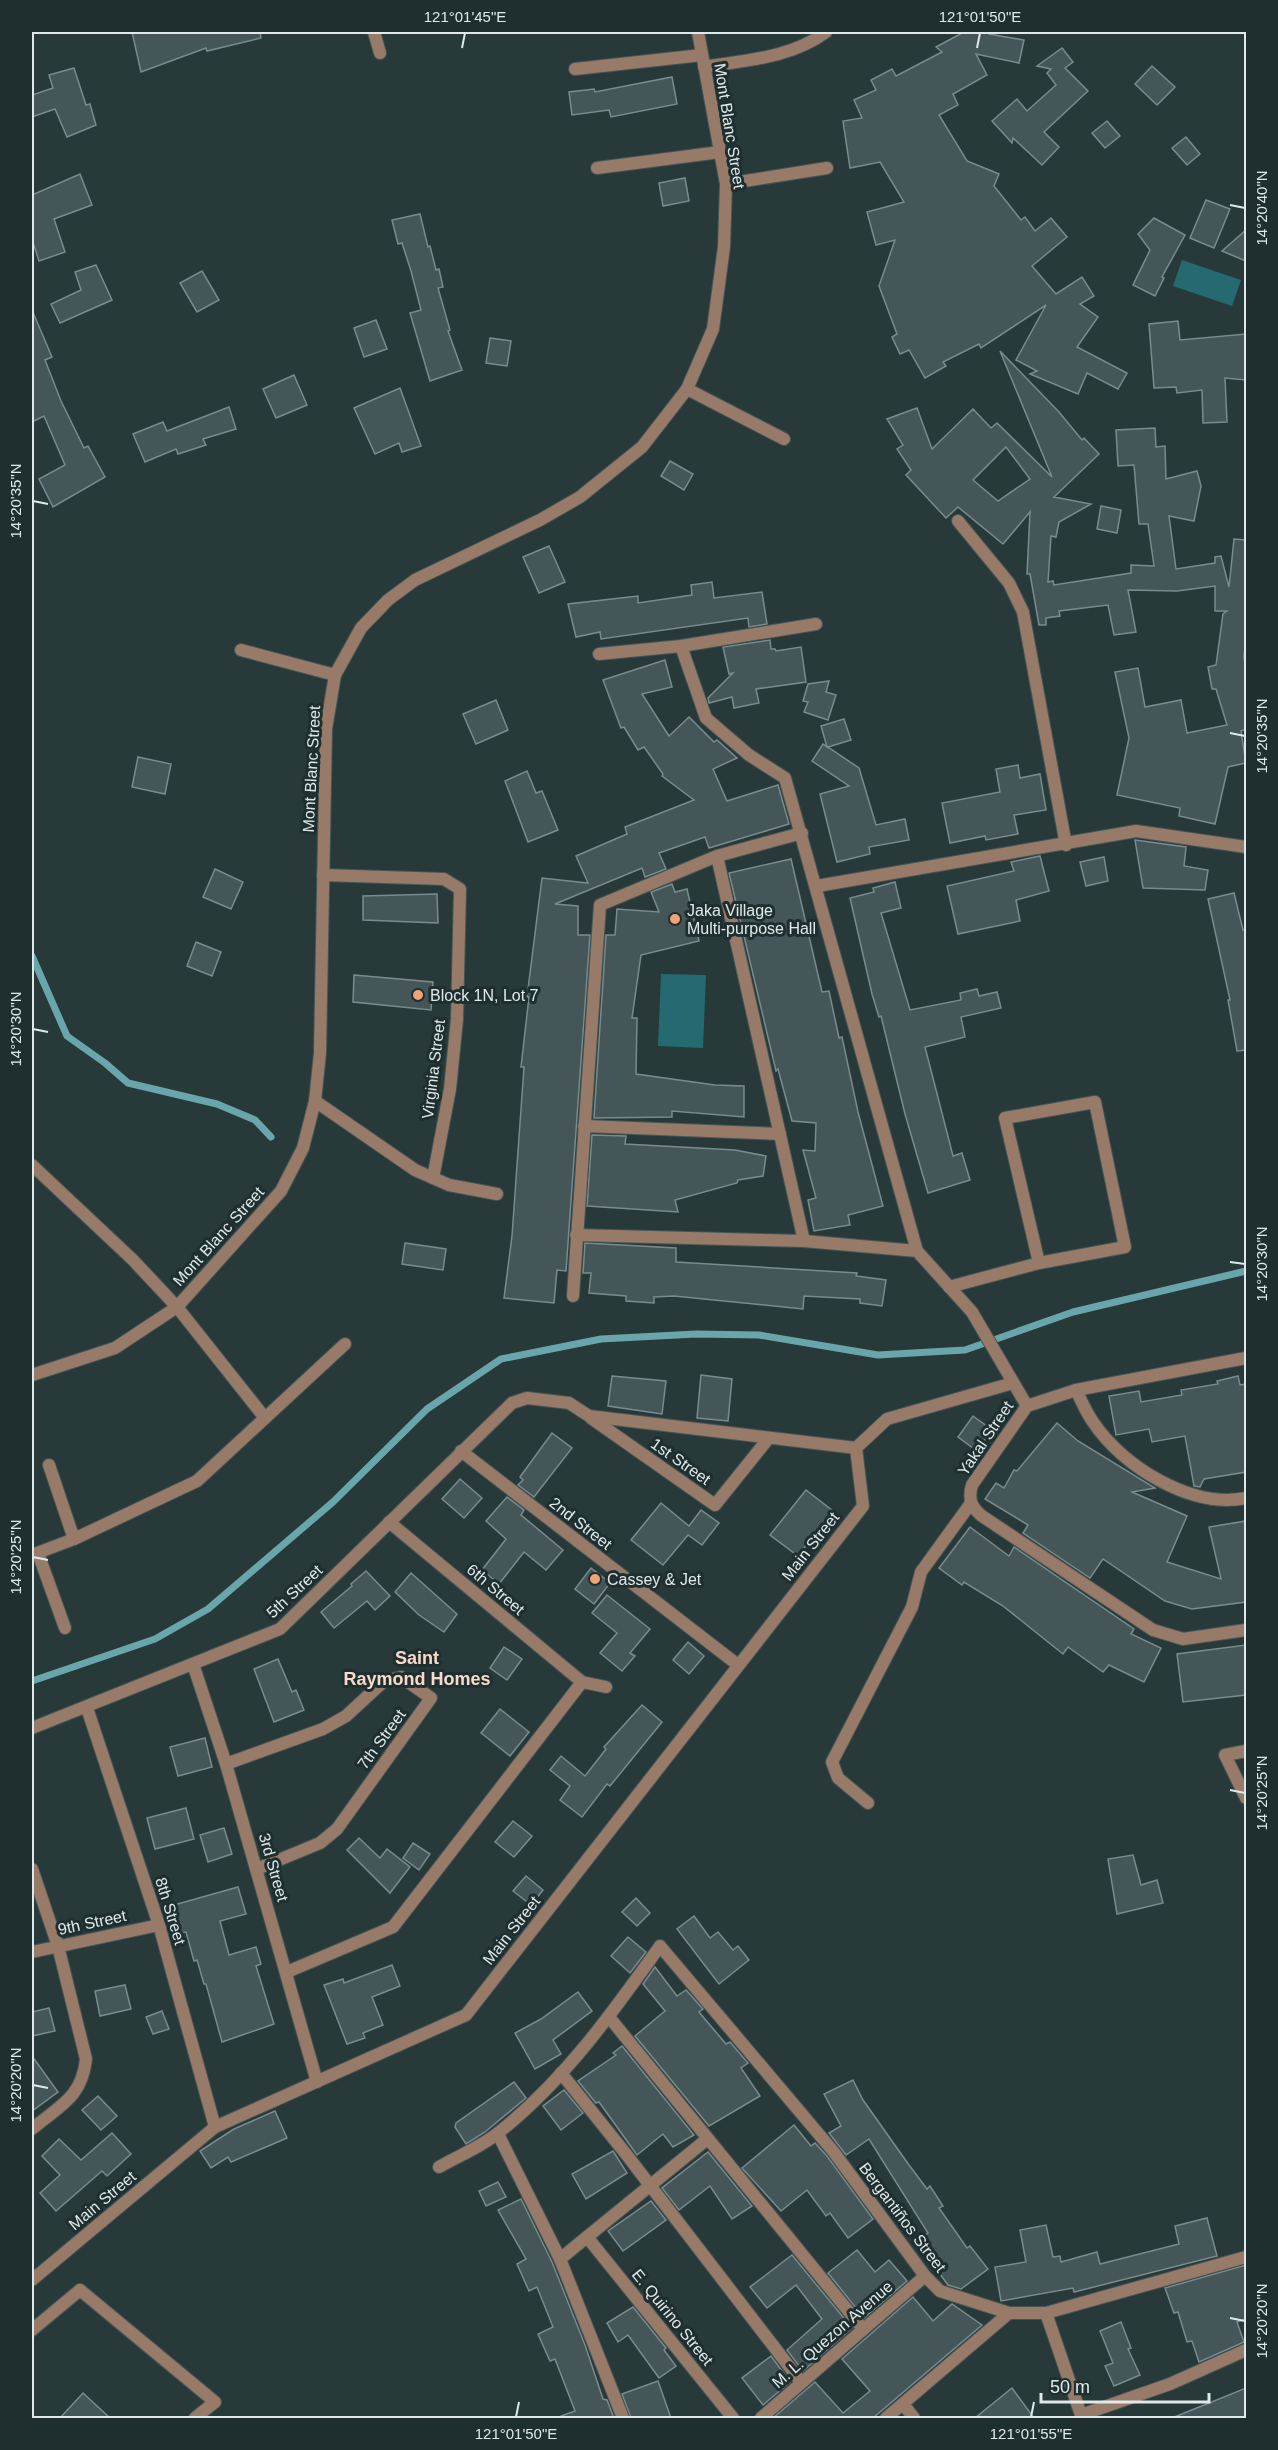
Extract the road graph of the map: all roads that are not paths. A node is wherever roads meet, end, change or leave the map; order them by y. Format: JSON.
{"nodes":[{"id":1,"x":374,"y":32,"type":"edge"},
{"id":2,"x":698,"y":32,"type":"edge"},
{"id":3,"x":826,"y":32,"type":"edge"},
{"id":4,"x":380,"y":53,"type":"dead end"},
{"id":5,"x":703,"y":61,"type":"junction"},
{"id":6,"x":575,"y":69,"type":"dead end"},
{"id":7,"x":720,"y":152,"type":"junction"},
{"id":8,"x":597,"y":168,"type":"dead end"},
{"id":9,"x":827,"y":168,"type":"dead end"},
{"id":10,"x":726,"y":184,"type":"junction"},
{"id":11,"x":687,"y":388,"type":"junction"},
{"id":12,"x":784,"y":439,"type":"dead end"},
{"id":13,"x":958,"y":521,"type":"dead end"},
{"id":14,"x":816,"y":624,"type":"dead end"},
{"id":15,"x":681,"y":646,"type":"junction"},
{"id":16,"x":241,"y":650,"type":"dead end"},
{"id":17,"x":599,"y":654,"type":"dead end"},
{"id":18,"x":335,"y":675,"type":"junction"},
{"id":19,"x":802,"y":833,"type":"junction"},
{"id":20,"x":1066,"y":845,"type":"junction"},
{"id":21,"x":1246,"y":847,"type":"edge"},
{"id":22,"x":717,"y":856,"type":"junction"},
{"id":23,"x":323,"y":875,"type":"junction"},
{"id":24,"x":817,"y":886,"type":"junction"},
{"id":25,"x":315,"y":1101,"type":"junction"},
{"id":26,"x":584,"y":1126,"type":"junction"},
{"id":27,"x":780,"y":1134,"type":"junction"},
{"id":28,"x":32,"y":1165,"type":"edge"},
{"id":29,"x":433,"y":1178,"type":"junction"},
{"id":30,"x":497,"y":1194,"type":"dead end"},
{"id":31,"x":576,"y":1235,"type":"junction"},
{"id":32,"x":804,"y":1241,"type":"junction"},
{"id":33,"x":917,"y":1251,"type":"junction"},
{"id":34,"x":1039,"y":1263,"type":"junction"},
{"id":35,"x":949,"y":1287,"type":"junction"},
{"id":36,"x":573,"y":1296,"type":"dead end"},
{"id":37,"x":177,"y":1307,"type":"junction"},
{"id":38,"x":345,"y":1344,"type":"dead end"},
{"id":39,"x":1246,"y":1358,"type":"edge"},
{"id":40,"x":32,"y":1375,"type":"edge"},
{"id":41,"x":1013,"y":1383,"type":"junction"},
{"id":42,"x":1076,"y":1390,"type":"junction"},
{"id":43,"x":527,"y":1398,"type":"joint"},
{"id":44,"x":1027,"y":1406,"type":"junction"},
{"id":45,"x":589,"y":1416,"type":"junction"},
{"id":46,"x":265,"y":1418,"type":"junction"},
{"id":47,"x":768,"y":1439,"type":"junction"},
{"id":48,"x":856,"y":1448,"type":"junction"},
{"id":49,"x":461,"y":1451,"type":"junction"},
{"id":50,"x":49,"y":1465,"type":"dead end"},
{"id":51,"x":1246,"y":1498,"type":"edge"},
{"id":52,"x":970,"y":1503,"type":"junction"},
{"id":53,"x":389,"y":1522,"type":"junction"},
{"id":54,"x":74,"y":1539,"type":"junction"},
{"id":55,"x":35,"y":1554,"type":"edge"},
{"id":56,"x":65,"y":1628,"type":"dead end"},
{"id":57,"x":1246,"y":1630,"type":"edge"},
{"id":58,"x":192,"y":1664,"type":"junction"},
{"id":59,"x":738,"y":1665,"type":"junction"},
{"id":60,"x":582,"y":1682,"type":"junction"},
{"id":61,"x":606,"y":1687,"type":"dead end"},
{"id":62,"x":87,"y":1708,"type":"junction"},
{"id":63,"x":32,"y":1728,"type":"edge"},
{"id":64,"x":1246,"y":1751,"type":"edge"},
{"id":65,"x":226,"y":1764,"type":"junction"},
{"id":66,"x":1246,"y":1798,"type":"edge"},
{"id":67,"x":868,"y":1803,"type":"dead end"},
{"id":68,"x":32,"y":1869,"type":"edge"},
{"id":69,"x":257,"y":1869,"type":"junction"},
{"id":70,"x":159,"y":1925,"type":"junction"},
{"id":71,"x":58,"y":1946,"type":"junction"},
{"id":72,"x":32,"y":1952,"type":"edge"},
{"id":73,"x":287,"y":1972,"type":"junction"},
{"id":74,"x":609,"y":2017,"type":"junction"},
{"id":75,"x":561,"y":2073,"type":"junction"},
{"id":76,"x":317,"y":2082,"type":"junction"},
{"id":77,"x":214,"y":2127,"type":"junction"},
{"id":78,"x":32,"y":2129,"type":"edge"},
{"id":79,"x":498,"y":2134,"type":"junction"},
{"id":80,"x":706,"y":2139,"type":"junction"},
{"id":81,"x":439,"y":2167,"type":"dead end"},
{"id":82,"x":650,"y":2185,"type":"junction"},
{"id":83,"x":587,"y":2236,"type":"junction"},
{"id":84,"x":1246,"y":2257,"type":"edge"},
{"id":85,"x":560,"y":2259,"type":"junction"},
{"id":86,"x":925,"y":2276,"type":"junction"},
{"id":87,"x":32,"y":2280,"type":"edge"},
{"id":88,"x":1009,"y":2313,"type":"junction"},
{"id":89,"x":1046,"y":2313,"type":"junction"},
{"id":90,"x":863,"y":2329,"type":"junction"},
{"id":91,"x":32,"y":2330,"type":"edge"},
{"id":92,"x":1246,"y":2350,"type":"edge"},
{"id":93,"x":801,"y":2382,"type":"junction"},
{"id":94,"x":903,"y":2404,"type":"junction"},
{"id":95,"x":1082,"y":2417,"type":"edge"},
{"id":96,"x":195,"y":2418,"type":"edge"},
{"id":97,"x":623,"y":2418,"type":"edge"},
{"id":98,"x":733,"y":2418,"type":"edge"},
{"id":99,"x":761,"y":2418,"type":"edge"},
{"id":100,"x":886,"y":2418,"type":"edge"},
{"id":101,"x":914,"y":2418,"type":"edge"}],
"edges":[{"from":1,"to":4,"type":"street"},
{"from":2,"to":5,"type":"street","name":"Mont Blanc Street"},
{"from":3,"to":5,"type":"street"},
{"from":5,"to":6,"type":"street"},
{"from":5,"to":7,"type":"street","name":"Mont Blanc Street"},
{"from":7,"to":8,"type":"street"},
{"from":7,"to":10,"type":"street","name":"Mont Blanc Street"},
{"from":9,"to":10,"type":"street"},
{"from":10,"to":11,"type":"street","name":"Mont Blanc Street"},
{"from":11,"to":12,"type":"street"},
{"from":11,"to":18,"type":"street","name":"Mont Blanc Street"},
{"from":13,"to":20,"type":"street"},
{"from":14,"to":15,"type":"street"},
{"from":15,"to":17,"type":"street"},
{"from":15,"to":19,"type":"street"},
{"from":16,"to":18,"type":"street"},
{"from":18,"to":23,"type":"street","name":"Mont Blanc Street"},
{"from":19,"to":22,"type":"street"},
{"from":19,"to":24,"type":"street"},
{"from":20,"to":21,"type":"street"},
{"from":20,"to":24,"type":"street"},
{"from":22,"to":26,"type":"street"},
{"from":22,"to":27,"type":"street"},
{"from":23,"to":25,"type":"street","name":"Mont Blanc Street"},
{"from":23,"to":29,"type":"street","name":"Virginia Street"},
{"from":24,"to":33,"type":"street"},
{"from":25,"to":29,"type":"street"},
{"from":25,"to":37,"type":"street","name":"Mont Blanc Street"},
{"from":26,"to":27,"type":"street"},
{"from":26,"to":31,"type":"street"},
{"from":27,"to":32,"type":"street"},
{"from":28,"to":37,"type":"street"},
{"from":29,"to":30,"type":"street"},
{"from":31,"to":32,"type":"street"},
{"from":31,"to":36,"type":"street"},
{"from":32,"to":33,"type":"street"},
{"from":33,"to":35,"type":"street"},
{"from":34,"to":34,"type":"street"},
{"from":34,"to":35,"type":"street"},
{"from":35,"to":41,"type":"street"},
{"from":37,"to":40,"type":"street","name":"Mont Blanc Street"},
{"from":37,"to":46,"type":"street"},
{"from":38,"to":46,"type":"street"},
{"from":39,"to":42,"type":"street","name":"Yakal Street"},
{"from":41,"to":44,"type":"street"},
{"from":41,"to":48,"type":"street"},
{"from":42,"to":44,"type":"street","name":"Yakal Street"},
{"from":42,"to":51,"type":"street"},
{"from":43,"to":45,"type":"street","name":"1st Street"},
{"from":43,"to":49,"type":"street","name":"5th Street"},
{"from":44,"to":52,"type":"street","name":"Yakal Street"},
{"from":45,"to":47,"type":"street","name":"1st Street"},
{"from":45,"to":47,"type":"street","name":"1st Street"},
{"from":46,"to":54,"type":"street"},
{"from":47,"to":48,"type":"street","name":"1st Street"},
{"from":48,"to":59,"type":"street","name":"Main Street"},
{"from":49,"to":53,"type":"street","name":"5th Street"},
{"from":49,"to":59,"type":"street","name":"2nd Street"},
{"from":50,"to":54,"type":"street"},
{"from":52,"to":57,"type":"street","name":"Yakal Street"},
{"from":52,"to":67,"type":"street"},
{"from":53,"to":58,"type":"street","name":"5th Street"},
{"from":53,"to":60,"type":"street","name":"6th Street"},
{"from":54,"to":55,"type":"street"},
{"from":55,"to":56,"type":"street"},
{"from":58,"to":62,"type":"street","name":"5th Street"},
{"from":58,"to":65,"type":"street","name":"3rd Street"},
{"from":59,"to":76,"type":"street","name":"Main Street"},
{"from":60,"to":61,"type":"street"},
{"from":60,"to":73,"type":"street"},
{"from":62,"to":63,"type":"street","name":"5th Street"},
{"from":62,"to":70,"type":"street","name":"8th Street"},
{"from":64,"to":66,"type":"street"},
{"from":65,"to":69,"type":"street","name":"3rd Street"},
{"from":65,"to":69,"type":"street","name":"7th Street"},
{"from":68,"to":71,"type":"street"},
{"from":69,"to":73,"type":"street","name":"3rd Street"},
{"from":70,"to":71,"type":"street","name":"9th Street"},
{"from":70,"to":77,"type":"street","name":"8th Street"},
{"from":71,"to":72,"type":"street","name":"9th Street"},
{"from":71,"to":78,"type":"street"},
{"from":73,"to":76,"type":"street","name":"3rd Street"},
{"from":74,"to":75,"type":"street"},
{"from":74,"to":80,"type":"street"},
{"from":74,"to":86,"type":"street","name":"Bergantiños Street"},
{"from":75,"to":79,"type":"street"},
{"from":75,"to":82,"type":"street"},
{"from":76,"to":77,"type":"street","name":"Main Street"},
{"from":77,"to":87,"type":"street","name":"Main Street"},
{"from":79,"to":81,"type":"street"},
{"from":79,"to":85,"type":"street"},
{"from":80,"to":82,"type":"street"},
{"from":80,"to":90,"type":"street"},
{"from":82,"to":83,"type":"street"},
{"from":82,"to":93,"type":"street"},
{"from":83,"to":85,"type":"street"},
{"from":83,"to":98,"type":"street","name":"E. Quirino Street"},
{"from":84,"to":89,"type":"street","name":"Bergantiños Street"},
{"from":85,"to":97,"type":"street"},
{"from":86,"to":88,"type":"street","name":"Bergantiños Street"},
{"from":86,"to":90,"type":"street","name":"M. L. Quezon Avenue"},
{"from":88,"to":89,"type":"street","name":"Bergantiños Street"},
{"from":88,"to":94,"type":"street"},
{"from":89,"to":95,"type":"street"},
{"from":90,"to":93,"type":"street","name":"M. L. Quezon Avenue"},
{"from":91,"to":96,"type":"street"},
{"from":92,"to":95,"type":"street"},
{"from":93,"to":99,"type":"street","name":"M. L. Quezon Avenue"},
{"from":94,"to":100,"type":"street"},
{"from":94,"to":101,"type":"street"}]}
